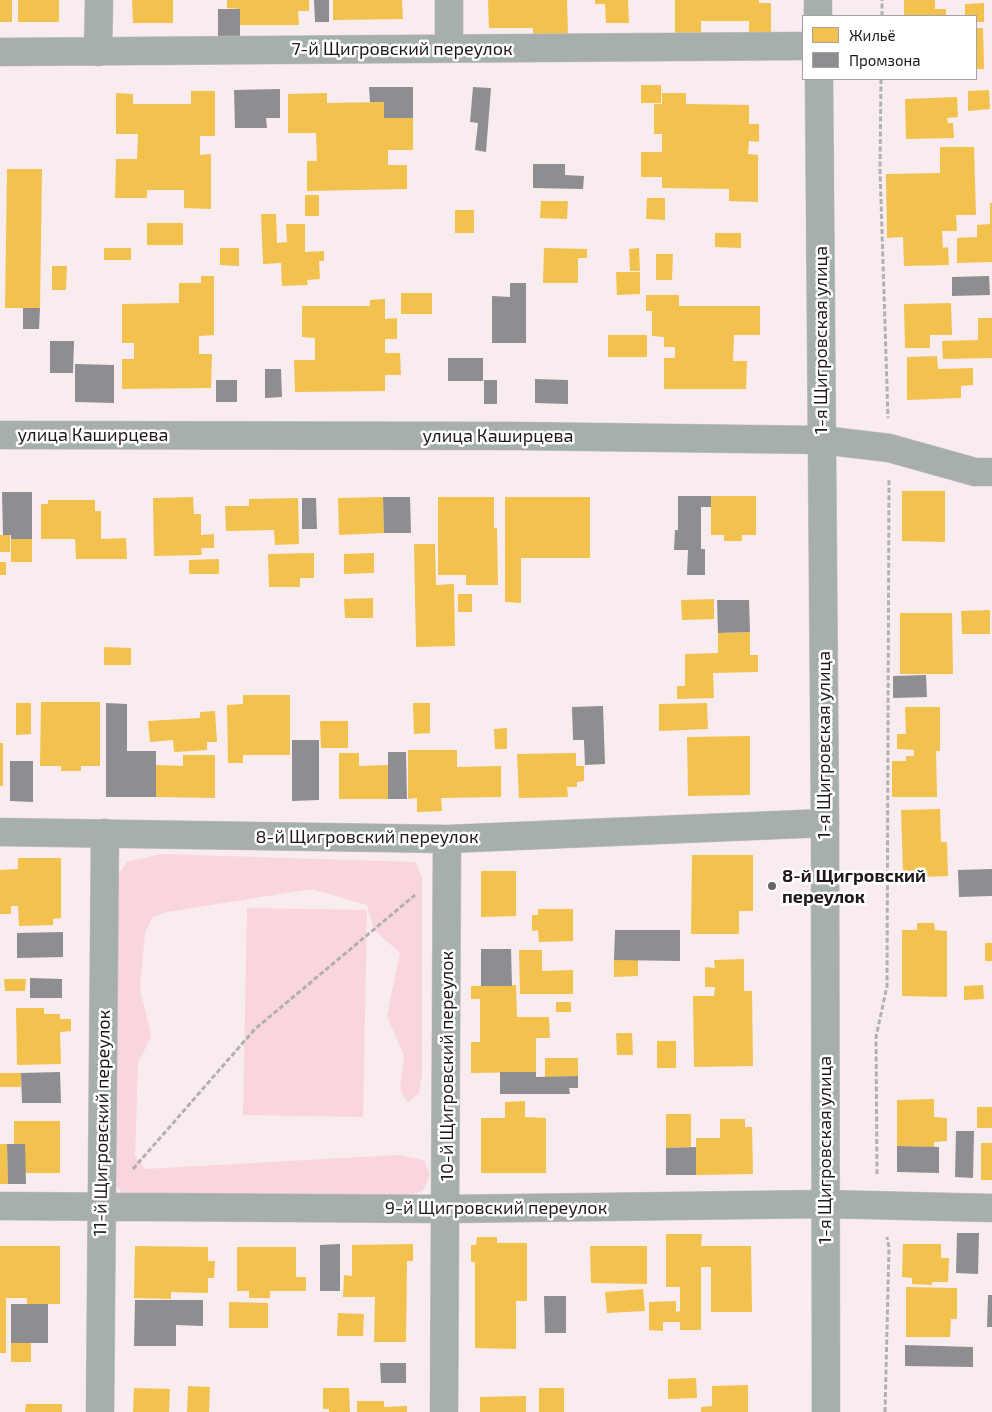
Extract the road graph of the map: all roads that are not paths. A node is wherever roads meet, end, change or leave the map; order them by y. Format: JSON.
{"nodes":[{"id":1,"x":99,"y":0,"type":"edge"},
{"id":2,"x":449,"y":0,"type":"edge"},
{"id":3,"x":818,"y":0,"type":"edge"},
{"id":4,"x":818,"y":15,"type":"edge"},
{"id":5,"x":802,"y":46,"type":"edge"},
{"id":6,"x":449,"y":48,"type":"junction"},
{"id":7,"x":0,"y":52,"type":"edge"},
{"id":8,"x":98,"y":52,"type":"junction"},
{"id":9,"x":819,"y":80,"type":"edge"},
{"id":10,"x":0,"y":435,"type":"edge"},
{"id":11,"x":822,"y":440,"type":"junction"},
{"id":12,"x":992,"y":472,"type":"edge"},
{"id":13,"x":825,"y":823,"type":"junction"},
{"id":14,"x":0,"y":832,"type":"edge"},
{"id":15,"x":105,"y":833,"type":"junction"},
{"id":16,"x":447,"y":839,"type":"junction"},
{"id":17,"x":825,"y":1204,"type":"junction"},
{"id":18,"x":0,"y":1206,"type":"edge"},
{"id":19,"x":100,"y":1206,"type":"junction"},
{"id":20,"x":992,"y":1208,"type":"edge"},
{"id":21,"x":446,"y":1209,"type":"junction"},
{"id":22,"x":100,"y":1412,"type":"edge"},
{"id":23,"x":444,"y":1412,"type":"edge"},
{"id":24,"x":826,"y":1412,"type":"edge"}],
"edges":[{"from":1,"to":8,"type":"street"},
{"from":2,"to":6,"type":"street"},
{"from":3,"to":4,"type":"street"},
{"from":5,"to":6,"type":"street","name":"7-й Щигровский переулок"},
{"from":6,"to":8,"type":"street","name":"7-й Щигровский переулок"},
{"from":7,"to":8,"type":"street","name":"7-й Щигровский переулок"},
{"from":9,"to":11,"type":"street","name":"1-я Щигровская улица"},
{"from":10,"to":11,"type":"street","name":"улица Каширцева"},
{"from":11,"to":12,"type":"street","name":"улица Каширцева"},
{"from":11,"to":13,"type":"street","name":"1-я Щигровская улица"},
{"from":13,"to":16,"type":"street","name":"8-й Щигровский переулок"},
{"from":13,"to":17,"type":"street","name":"1-я Щигровская улица"},
{"from":14,"to":15,"type":"street","name":"8-й Щигровский переулок"},
{"from":15,"to":16,"type":"street","name":"8-й Щигровский переулок"},
{"from":15,"to":19,"type":"street","name":"11-й Щигровский переулок"},
{"from":16,"to":21,"type":"street","name":"10-й Щигровский переулок"},
{"from":17,"to":20,"type":"street","name":"9-й Щигровский переулок"},
{"from":17,"to":21,"type":"street","name":"9-й Щигровский переулок"},
{"from":17,"to":24,"type":"street","name":"1-я Щигровская улица"},
{"from":18,"to":19,"type":"street","name":"9-й Щигровский переулок"},
{"from":19,"to":21,"type":"street","name":"9-й Щигровский переулок"},
{"from":19,"to":22,"type":"street","name":"11-й Щигровский переулок"},
{"from":21,"to":23,"type":"street","name":"10-й Щигровский переулок"}]}
